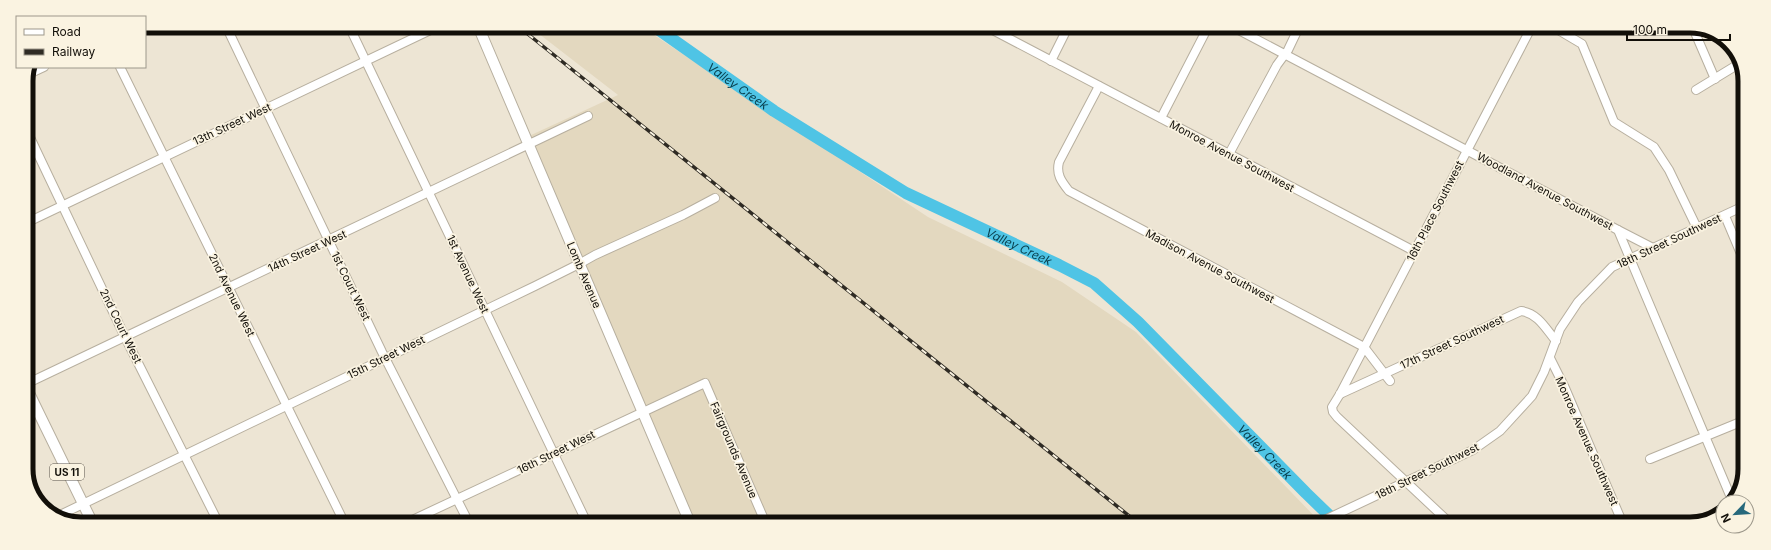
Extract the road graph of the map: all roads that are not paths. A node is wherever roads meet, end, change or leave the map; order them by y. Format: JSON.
{"nodes":[{"id":1,"x":229,"y":33,"type":"edge"},
{"id":2,"x":352,"y":33,"type":"edge"},
{"id":3,"x":425,"y":33,"type":"edge"},
{"id":4,"x":481,"y":33,"type":"edge"},
{"id":5,"x":998,"y":33,"type":"edge"},
{"id":6,"x":1065,"y":33,"type":"edge"},
{"id":7,"x":1205,"y":33,"type":"edge"},
{"id":8,"x":1244,"y":33,"type":"edge"},
{"id":9,"x":1297,"y":33,"type":"edge"},
{"id":10,"x":1528,"y":33,"type":"edge"},
{"id":11,"x":1563,"y":33,"type":"edge"},
{"id":12,"x":1695,"y":33,"type":"edge"},
{"id":13,"x":1284,"y":54,"type":"junction"},
{"id":14,"x":1051,"y":61,"type":"junction"},
{"id":15,"x":367,"y":62,"type":"junction"},
{"id":16,"x":1735,"y":66,"type":"edge"},
{"id":17,"x":121,"y":68,"type":"edge"},
{"id":18,"x":1715,"y":79,"type":"junction"},
{"id":19,"x":1099,"y":86,"type":"junction"},
{"id":20,"x":1696,"y":90,"type":"dead end"},
{"id":21,"x":266,"y":108,"type":"junction"},
{"id":22,"x":588,"y":116,"type":"dead end"},
{"id":23,"x":1161,"y":118,"type":"junction"},
{"id":24,"x":33,"y":144,"type":"edge"},
{"id":25,"x":528,"y":144,"type":"junction"},
{"id":26,"x":1466,"y":149,"type":"junction"},
{"id":27,"x":1229,"y":154,"type":"junction"},
{"id":28,"x":165,"y":156,"type":"junction"},
{"id":29,"x":429,"y":192,"type":"junction"},
{"id":30,"x":714,"y":198,"type":"dead end"},
{"id":31,"x":62,"y":206,"type":"junction"},
{"id":32,"x":1738,"y":209,"type":"edge"},
{"id":33,"x":1725,"y":216,"type":"junction"},
{"id":34,"x":33,"y":220,"type":"edge"},
{"id":35,"x":1697,"y":228,"type":"junction"},
{"id":36,"x":1618,"y":230,"type":"junction"},
{"id":37,"x":328,"y":240,"type":"junction"},
{"id":38,"x":1738,"y":247,"type":"edge"},
{"id":39,"x":1653,"y":248,"type":"junction"},
{"id":40,"x":1414,"y":251,"type":"junction"},
{"id":41,"x":1629,"y":259,"type":"junction"},
{"id":42,"x":579,"y":264,"type":"junction"},
{"id":43,"x":229,"y":288,"type":"junction"},
{"id":44,"x":485,"y":310,"type":"junction"},
{"id":45,"x":125,"y":336,"type":"junction"},
{"id":46,"x":1556,"y":341,"type":"junction"},
{"id":47,"x":1364,"y":347,"type":"junction"},
{"id":48,"x":386,"y":358,"type":"junction"},
{"id":49,"x":1550,"y":358,"type":"junction"},
{"id":50,"x":1385,"y":373,"type":"junction"},
{"id":51,"x":1390,"y":381,"type":"dead end"},
{"id":52,"x":33,"y":382,"type":"edge"},
{"id":53,"x":705,"y":383,"type":"joint"},
{"id":54,"x":1340,"y":394,"type":"junction"},
{"id":55,"x":33,"y":401,"type":"edge"},
{"id":56,"x":286,"y":406,"type":"junction"},
{"id":57,"x":642,"y":412,"type":"junction"},
{"id":58,"x":1738,"y":423,"type":"edge"},
{"id":59,"x":1705,"y":437,"type":"junction"},
{"id":60,"x":554,"y":454,"type":"junction"},
{"id":61,"x":185,"y":456,"type":"junction"},
{"id":62,"x":1650,"y":459,"type":"dead end"},
{"id":63,"x":1406,"y":482,"type":"junction"},
{"id":64,"x":1729,"y":494,"type":"edge"},
{"id":65,"x":458,"y":499,"type":"junction"},
{"id":66,"x":83,"y":505,"type":"junction"},
{"id":67,"x":64,"y":513,"type":"edge"},
{"id":68,"x":89,"y":517,"type":"edge"},
{"id":69,"x":216,"y":517,"type":"edge"},
{"id":70,"x":342,"y":517,"type":"edge"},
{"id":71,"x":419,"y":517,"type":"edge"},
{"id":72,"x":467,"y":517,"type":"edge"},
{"id":73,"x":584,"y":517,"type":"edge"},
{"id":74,"x":687,"y":517,"type":"edge"},
{"id":75,"x":763,"y":517,"type":"edge"},
{"id":76,"x":1331,"y":517,"type":"edge"},
{"id":77,"x":1444,"y":517,"type":"edge"},
{"id":78,"x":1620,"y":517,"type":"edge"}],
"edges":[{"from":1,"to":21,"type":"street","name":"1st Court West"},
{"from":2,"to":15,"type":"street","name":"1st Avenue West"},
{"from":3,"to":15,"type":"street","name":"13th Street West"},
{"from":4,"to":25,"type":"main road","name":"Lomb Avenue"},
{"from":5,"to":14,"type":"street","name":"Monroe Avenue Southwest"},
{"from":6,"to":14,"type":"street"},
{"from":7,"to":23,"type":"street"},
{"from":8,"to":13,"type":"street","name":"Woodland Avenue Southwest"},
{"from":9,"to":13,"type":"street"},
{"from":10,"to":26,"type":"street","name":"16th Place Southwest"},
{"from":11,"to":35,"type":"street"},
{"from":12,"to":18,"type":"street"},
{"from":13,"to":26,"type":"street","name":"Woodland Avenue Southwest"},
{"from":13,"to":27,"type":"street"},
{"from":14,"to":19,"type":"street","name":"Monroe Avenue Southwest"},
{"from":15,"to":21,"type":"street","name":"13th Street West"},
{"from":15,"to":29,"type":"street","name":"1st Avenue West"},
{"from":16,"to":18,"type":"street"},
{"from":17,"to":28,"type":"street","name":"2nd Avenue West"},
{"from":18,"to":20,"type":"street"},
{"from":19,"to":23,"type":"street","name":"Monroe Avenue Southwest"},
{"from":19,"to":47,"type":"street","name":"Madison Avenue Southwest"},
{"from":21,"to":28,"type":"street","name":"13th Street West"},
{"from":21,"to":37,"type":"street","name":"1st Court West"},
{"from":22,"to":25,"type":"street","name":"14th Street West"},
{"from":23,"to":27,"type":"street","name":"Monroe Avenue Southwest"},
{"from":24,"to":31,"type":"street","name":"2nd Court West"},
{"from":25,"to":29,"type":"street","name":"14th Street West"},
{"from":25,"to":42,"type":"main road","name":"Lomb Avenue"},
{"from":26,"to":36,"type":"street","name":"Woodland Avenue Southwest"},
{"from":26,"to":40,"type":"street","name":"16th Place Southwest"},
{"from":27,"to":40,"type":"street","name":"Monroe Avenue Southwest"},
{"from":28,"to":31,"type":"street","name":"13th Street West"},
{"from":28,"to":43,"type":"street","name":"2nd Avenue West"},
{"from":29,"to":37,"type":"street","name":"14th Street West"},
{"from":29,"to":44,"type":"street","name":"1st Avenue West"},
{"from":30,"to":42,"type":"street","name":"15th Street West"},
{"from":31,"to":34,"type":"street","name":"13th Street West"},
{"from":31,"to":45,"type":"street","name":"2nd Court West"},
{"from":32,"to":33,"type":"street","name":"18th Street Southwest"},
{"from":33,"to":35,"type":"street","name":"18th Street Southwest"},
{"from":33,"to":38,"type":"street"},
{"from":35,"to":39,"type":"street","name":"18th Street Southwest"},
{"from":36,"to":39,"type":"street"},
{"from":36,"to":41,"type":"street","name":"Woodland Avenue Southwest"},
{"from":37,"to":43,"type":"street","name":"14th Street West"},
{"from":37,"to":48,"type":"street","name":"1st Court West"},
{"from":39,"to":41,"type":"street","name":"18th Street Southwest"},
{"from":40,"to":47,"type":"street","name":"16th Place Southwest"},
{"from":41,"to":46,"type":"street","name":"18th Street Southwest"},
{"from":41,"to":59,"type":"street","name":"Woodland Avenue Southwest"},
{"from":42,"to":44,"type":"street","name":"15th Street West"},
{"from":42,"to":57,"type":"main road","name":"Lomb Avenue"},
{"from":43,"to":45,"type":"street","name":"14th Street West"},
{"from":43,"to":56,"type":"street","name":"2nd Avenue West"},
{"from":44,"to":48,"type":"street","name":"15th Street West"},
{"from":44,"to":60,"type":"street","name":"1st Avenue West"},
{"from":45,"to":52,"type":"street","name":"14th Street West"},
{"from":45,"to":61,"type":"street","name":"2nd Court West"},
{"from":46,"to":49,"type":"street","name":"18th Street Southwest"},
{"from":46,"to":50,"type":"street","name":"17th Street Southwest"},
{"from":47,"to":50,"type":"street"},
{"from":47,"to":54,"type":"street","name":"16th Place Southwest"},
{"from":48,"to":56,"type":"street","name":"15th Street West"},
{"from":48,"to":65,"type":"street","name":"1st Court West"},
{"from":49,"to":63,"type":"street","name":"18th Street Southwest"},
{"from":49,"to":78,"type":"street","name":"Monroe Avenue Southwest"},
{"from":50,"to":51,"type":"street"},
{"from":50,"to":54,"type":"street","name":"17th Street Southwest"},
{"from":53,"to":57,"type":"street","name":"16th Street West"},
{"from":53,"to":75,"type":"street","name":"Fairgrounds Avenue"},
{"from":54,"to":63,"type":"street"},
{"from":55,"to":66,"type":"main road","number":"US 11"},
{"from":56,"to":61,"type":"street","name":"15th Street West"},
{"from":56,"to":70,"type":"street","name":"2nd Avenue West"},
{"from":57,"to":60,"type":"street","name":"16th Street West"},
{"from":57,"to":74,"type":"main road","name":"Lomb Avenue"},
{"from":58,"to":59,"type":"street"},
{"from":59,"to":62,"type":"street"},
{"from":59,"to":64,"type":"street","name":"Woodland Avenue Southwest"},
{"from":60,"to":65,"type":"street","name":"16th Street West"},
{"from":60,"to":73,"type":"street","name":"1st Avenue West"},
{"from":61,"to":66,"type":"street","name":"15th Street West"},
{"from":61,"to":69,"type":"street","name":"2nd Court West"},
{"from":63,"to":76,"type":"street","name":"18th Street Southwest"},
{"from":63,"to":77,"type":"street"},
{"from":65,"to":71,"type":"street","name":"16th Street West"},
{"from":65,"to":72,"type":"street","name":"1st Court West"},
{"from":66,"to":67,"type":"street","name":"15th Street West"},
{"from":66,"to":68,"type":"main road","number":"US 11"}]}
